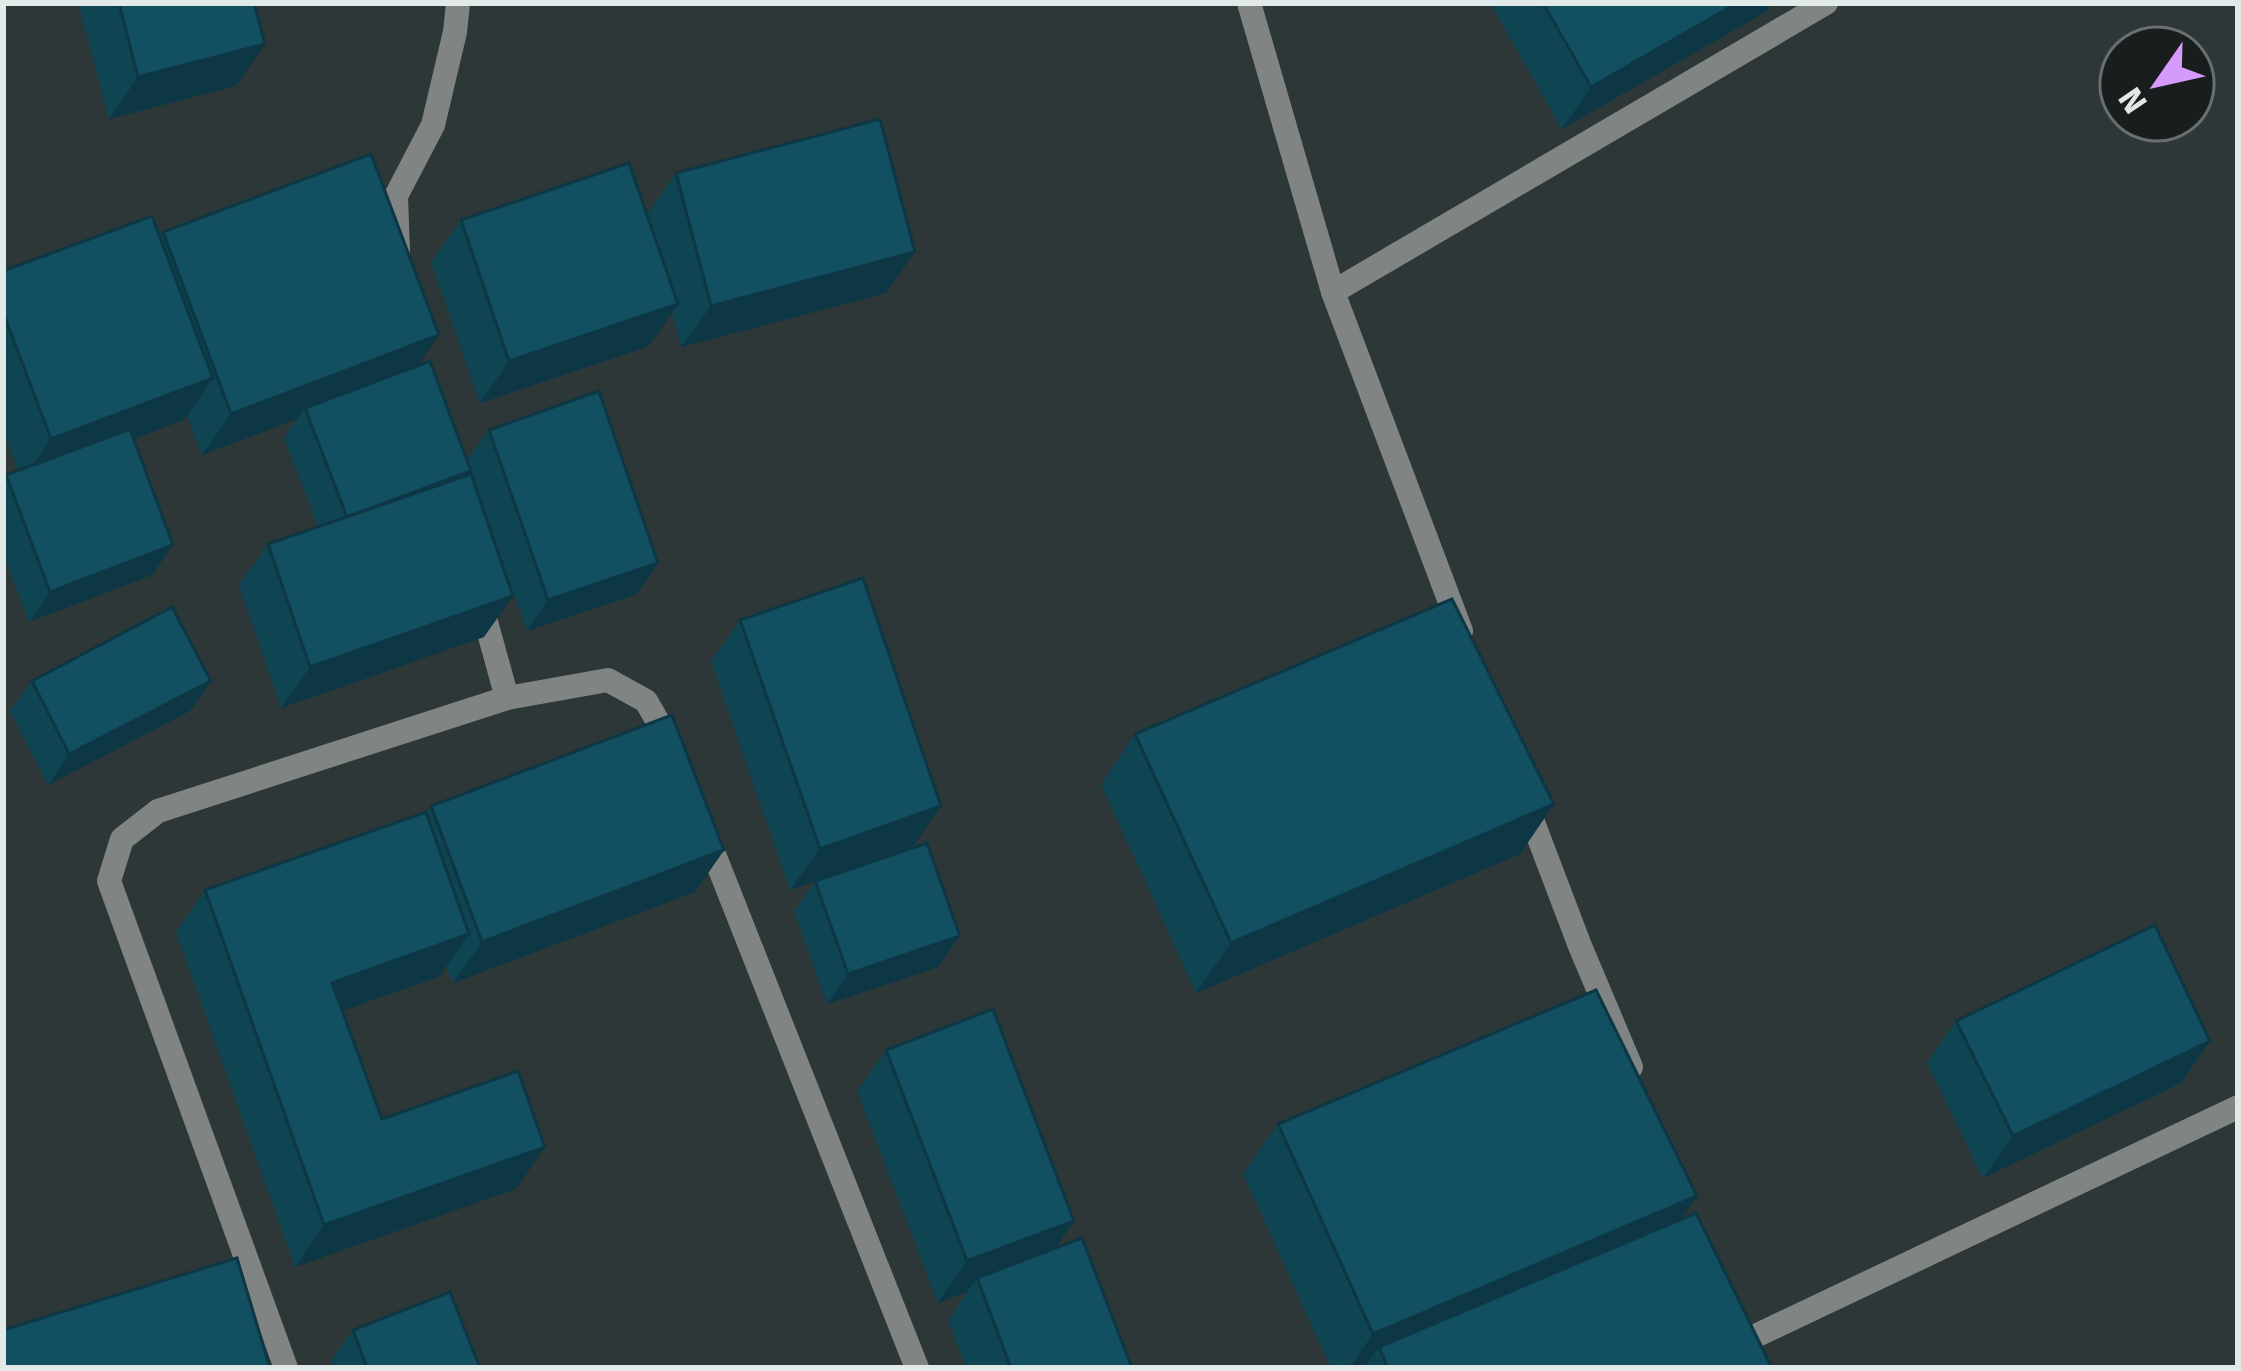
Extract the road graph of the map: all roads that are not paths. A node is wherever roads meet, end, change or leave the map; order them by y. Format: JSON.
{"nodes":[{"id":1,"x":458,"y":3,"type":"edge"},
{"id":2,"x":1249,"y":3,"type":"edge"},
{"id":3,"x":1826,"y":3,"type":"edge"},
{"id":4,"x":399,"y":284,"type":"edge"},
{"id":5,"x":1333,"y":292,"type":"junction"},
{"id":6,"x":476,"y":583,"type":"edge"},
{"id":7,"x":1473,"y":662,"type":"edge"},
{"id":8,"x":508,"y":698,"type":"junction"},
{"id":9,"x":1514,"y":771,"type":"edge"},
{"id":10,"x":684,"y":778,"type":"edge"},
{"id":11,"x":701,"y":821,"type":"edge"},
{"id":12,"x":1645,"y":1099,"type":"edge"},
{"id":13,"x":2238,"y":1107,"type":"edge"},
{"id":14,"x":286,"y":1368,"type":"edge"},
{"id":15,"x":917,"y":1368,"type":"edge"},
{"id":16,"x":1756,"y":1368,"type":"edge"}],
"edges":[{"from":1,"to":4,"type":"street"},
{"from":2,"to":5,"type":"street"},
{"from":3,"to":5,"type":"street"},
{"from":5,"to":7,"type":"street"},
{"from":6,"to":8,"type":"street"},
{"from":8,"to":10,"type":"street"},
{"from":8,"to":14,"type":"street"},
{"from":9,"to":12,"type":"street"},
{"from":11,"to":15,"type":"street"},
{"from":13,"to":16,"type":"street"}]}
